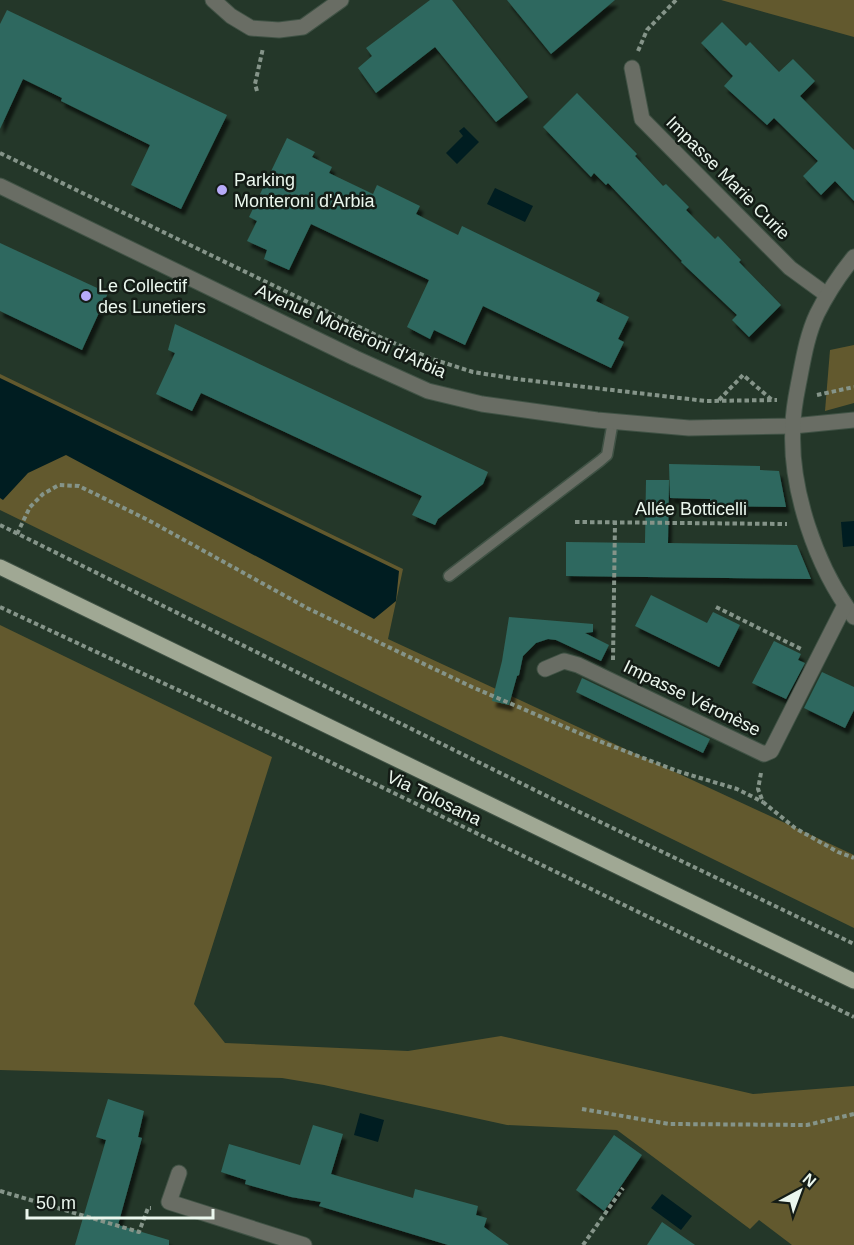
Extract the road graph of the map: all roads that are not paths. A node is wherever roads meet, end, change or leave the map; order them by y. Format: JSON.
{"nodes":[{"id":1,"x":213,"y":0,"type":"edge"},
{"id":2,"x":341,"y":0,"type":"edge"},
{"id":3,"x":632,"y":68,"type":"road end"},
{"id":4,"x":0,"y":186,"type":"edge"},
{"id":5,"x":854,"y":257,"type":"edge"},
{"id":6,"x":827,"y":295,"type":"junction"},
{"id":7,"x":854,"y":420,"type":"edge"},
{"id":8,"x":614,"y":421,"type":"junction"},
{"id":9,"x":792,"y":426,"type":"junction"},
{"id":10,"x":0,"y":567,"type":"edge"},
{"id":11,"x":449,"y":576,"type":"dead end"},
{"id":12,"x":849,"y":611,"type":"edge"},
{"id":13,"x":544,"y":669,"type":"dead end"},
{"id":14,"x":854,"y":981,"type":"edge"},
{"id":15,"x":179,"y":1173,"type":"dead end"},
{"id":16,"x":304,"y":1245,"type":"edge"}],
"edges":[{"from":1,"to":2,"type":"street"},
{"from":3,"to":6,"type":"street","name":"Impasse Marie Curie"},
{"from":4,"to":8,"type":"street","name":"Avenue Monteroni d'Arbia"},
{"from":5,"to":6,"type":"street"},
{"from":6,"to":9,"type":"street"},
{"from":7,"to":9,"type":"street","name":"Avenue Monteroni d'Arbia"},
{"from":8,"to":9,"type":"street","name":"Avenue Monteroni d'Arbia"},
{"from":8,"to":11,"type":"lane"},
{"from":9,"to":12,"type":"street"},
{"from":10,"to":14,"type":"main road"},
{"from":12,"to":13,"type":"street","name":"Impasse Véronèse"},
{"from":15,"to":16,"type":"street"}]}
